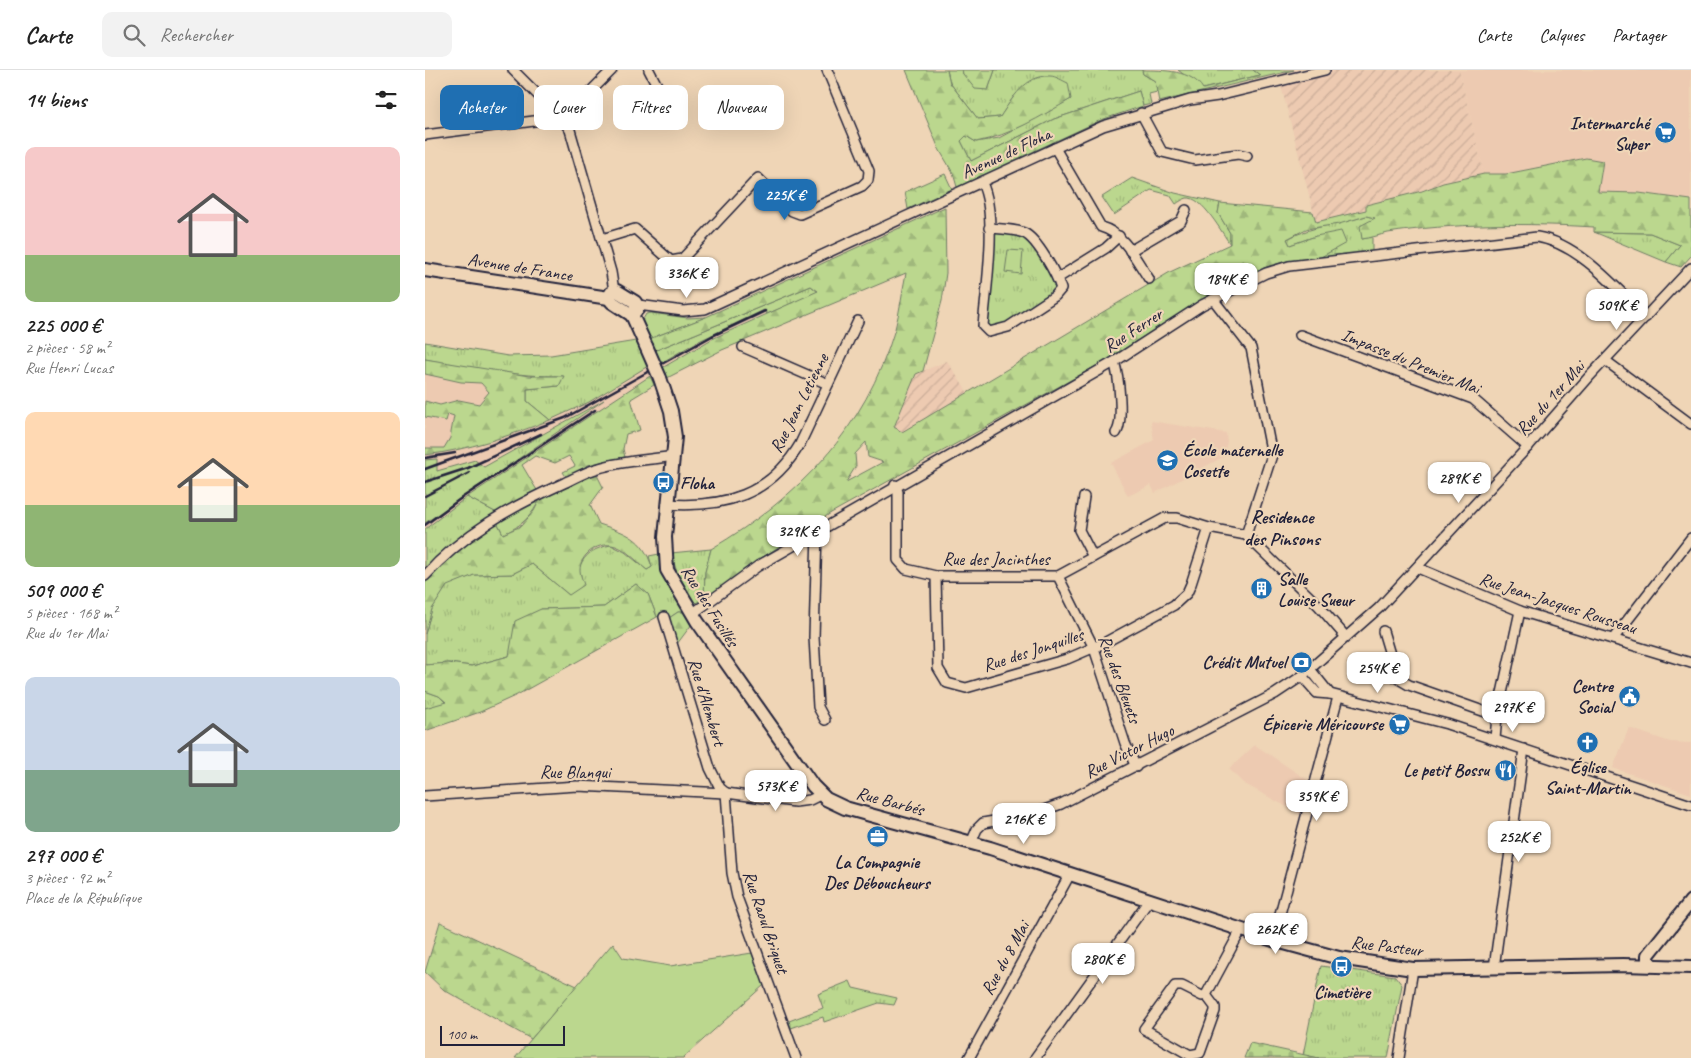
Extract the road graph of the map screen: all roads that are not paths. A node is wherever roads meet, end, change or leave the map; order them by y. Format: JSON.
{"nodes":[{"id":1,"x":513,"y":70,"type":"edge"},
{"id":2,"x":612,"y":70,"type":"edge"},
{"id":3,"x":649,"y":70,"type":"edge"},
{"id":4,"x":827,"y":70,"type":"edge"},
{"id":5,"x":1325,"y":70,"type":"edge"},
{"id":6,"x":598,"y":85,"type":"edge"},
{"id":7,"x":656,"y":85,"type":"edge"},
{"id":8,"x":534,"y":91,"type":"edge"},
{"id":9,"x":1141,"y":113,"type":"junction"},
{"id":10,"x":534,"y":121,"type":"edge"},
{"id":11,"x":570,"y":130,"type":"edge"},
{"id":12,"x":425,"y":135,"type":"edge"},
{"id":13,"x":1055,"y":148,"type":"junction"},
{"id":14,"x":1247,"y":156,"type":"dead end"},
{"id":15,"x":982,"y":183,"type":"junction"},
{"id":16,"x":1186,"y":210,"type":"dead end"},
{"id":17,"x":989,"y":228,"type":"junction"},
{"id":18,"x":1119,"y":236,"type":"junction"},
{"id":19,"x":602,"y":239,"type":"junction"},
{"id":20,"x":1130,"y":251,"type":"junction"},
{"id":21,"x":1691,"y":268,"type":"edge"},
{"id":22,"x":425,"y":270,"type":"edge"},
{"id":23,"x":1058,"y":278,"type":"junction"},
{"id":24,"x":1149,"y":279,"type":"dead end"},
{"id":25,"x":612,"y":295,"type":"junction"},
{"id":26,"x":1213,"y":299,"type":"junction"},
{"id":27,"x":635,"y":310,"type":"junction"},
{"id":28,"x":1646,"y":317,"type":"junction"},
{"id":29,"x":858,"y":321,"type":"dead end"},
{"id":30,"x":1300,"y":335,"type":"dead end"},
{"id":31,"x":743,"y":347,"type":"dead end"},
{"id":32,"x":1606,"y":361,"type":"junction"},
{"id":33,"x":1114,"y":362,"type":"junction"},
{"id":34,"x":828,"y":384,"type":"junction"},
{"id":35,"x":1691,"y":424,"type":"edge"},
{"id":36,"x":1116,"y":434,"type":"dead end"},
{"id":37,"x":1527,"y":447,"type":"junction"},
{"id":38,"x":674,"y":456,"type":"junction"},
{"id":39,"x":895,"y":485,"type":"junction"},
{"id":40,"x":1084,"y":497,"type":"dead end"},
{"id":41,"x":667,"y":504,"type":"junction"},
{"id":42,"x":1209,"y":528,"type":"junction"},
{"id":43,"x":817,"y":532,"type":"junction"},
{"id":44,"x":1246,"y":535,"type":"junction"},
{"id":45,"x":1691,"y":538,"type":"edge"},
{"id":46,"x":1093,"y":557,"type":"junction"},
{"id":47,"x":1418,"y":568,"type":"junction"},
{"id":48,"x":425,"y":576,"type":"edge"},
{"id":49,"x":937,"y":576,"type":"junction"},
{"id":50,"x":1058,"y":576,"type":"junction"},
{"id":51,"x":689,"y":608,"type":"junction"},
{"id":52,"x":1520,"y":612,"type":"junction"},
{"id":53,"x":664,"y":617,"type":"dead end"},
{"id":54,"x":1383,"y":631,"type":"dead end"},
{"id":55,"x":1345,"y":636,"type":"junction"},
{"id":56,"x":1613,"y":639,"type":"junction"},
{"id":57,"x":1093,"y":648,"type":"junction"},
{"id":58,"x":1691,"y":663,"type":"edge"},
{"id":59,"x":1310,"y":669,"type":"junction"},
{"id":60,"x":1303,"y":676,"type":"junction"},
{"id":61,"x":1334,"y":695,"type":"junction"},
{"id":62,"x":1497,"y":716,"type":"junction"},
{"id":63,"x":825,"y":720,"type":"dead end"},
{"id":64,"x":1495,"y":740,"type":"junction"},
{"id":65,"x":1524,"y":749,"type":"junction"},
{"id":66,"x":1136,"y":767,"type":"junction"},
{"id":67,"x":726,"y":794,"type":"junction"},
{"id":68,"x":820,"y":795,"type":"junction"},
{"id":69,"x":425,"y":796,"type":"edge"},
{"id":70,"x":1691,"y":805,"type":"edge"},
{"id":71,"x":971,"y":843,"type":"junction"},
{"id":72,"x":1070,"y":874,"type":"junction"},
{"id":73,"x":1150,"y":900,"type":"junction"},
{"id":74,"x":1691,"y":901,"type":"edge"},
{"id":75,"x":1241,"y":930,"type":"junction"},
{"id":76,"x":1273,"y":940,"type":"junction"},
{"id":77,"x":1656,"y":958,"type":"junction"},
{"id":78,"x":1687,"y":966,"type":"edge"},
{"id":79,"x":1494,"y":968,"type":"junction"},
{"id":80,"x":1413,"y":969,"type":"junction"},
{"id":81,"x":1206,"y":995,"type":"junction"},
{"id":82,"x":796,"y":1058,"type":"edge"},
{"id":83,"x":969,"y":1058,"type":"edge"},
{"id":84,"x":1035,"y":1058,"type":"edge"},
{"id":85,"x":1399,"y":1058,"type":"edge"}],
"edges":[{"from":1,"to":8,"type":"street"},
{"from":2,"to":6,"type":"street"},
{"from":3,"to":7,"type":"street"},
{"from":4,"to":19,"type":"street"},
{"from":5,"to":9,"type":"street","name":"Avenue de Floha"},
{"from":9,"to":13,"type":"street","name":"Avenue de Floha"},
{"from":9,"to":14,"type":"street"},
{"from":10,"to":12,"type":"street"},
{"from":11,"to":19,"type":"street"},
{"from":13,"to":15,"type":"street","name":"Avenue de Floha"},
{"from":13,"to":18,"type":"street"},
{"from":15,"to":17,"type":"street"},
{"from":15,"to":27,"type":"street","name":"Avenue de Floha"},
{"from":16,"to":20,"type":"street"},
{"from":17,"to":23,"type":"street"},
{"from":17,"to":23,"type":"street"},
{"from":18,"to":20,"type":"street"},
{"from":18,"to":23,"type":"street"},
{"from":19,"to":25,"type":"street"},
{"from":20,"to":24,"type":"street"},
{"from":21,"to":28,"type":"street","name":"Rue du 1er Mai"},
{"from":22,"to":25,"type":"street","name":"Avenue de France"},
{"from":25,"to":27,"type":"street"},
{"from":26,"to":28,"type":"street","name":"Rue Ferrer"},
{"from":26,"to":33,"type":"street","name":"Rue Ferrer"},
{"from":26,"to":44,"type":"street"},
{"from":27,"to":38,"type":"street","name":"Rue des Fusillés","bridge":true},
{"from":28,"to":32,"type":"street","name":"Rue du 1er Mai"},
{"from":29,"to":34,"type":"street","name":"Rue Jean Letienne"},
{"from":30,"to":37,"type":"street","name":"Impasse du Premier Mai"},
{"from":31,"to":34,"type":"street"},
{"from":32,"to":35,"type":"street"},
{"from":32,"to":37,"type":"street","name":"Rue du 1er Mai"},
{"from":33,"to":36,"type":"street"},
{"from":33,"to":39,"type":"street","name":"Rue Ferrer"},
{"from":34,"to":41,"type":"street","name":"Rue Jean Letienne"},
{"from":37,"to":47,"type":"street","name":"Rue du 1er Mai"},
{"from":38,"to":41,"type":"street","name":"Rue des Fusillés"},
{"from":38,"to":48,"type":"street"},
{"from":39,"to":43,"type":"street","name":"Rue Ferrer"},
{"from":39,"to":49,"type":"street","name":"Rue des Jacinthes"},
{"from":40,"to":46,"type":"street"},
{"from":41,"to":51,"type":"street","name":"Rue des Fusillés"},
{"from":42,"to":44,"type":"street","name":"Rue des Jacinthes"},
{"from":42,"to":46,"type":"street","name":"Rue des Jacinthes"},
{"from":42,"to":57,"type":"street","name":"Rue des Jonquilles"},
{"from":43,"to":51,"type":"street","name":"Rue Ferrer"},
{"from":43,"to":63,"type":"street"},
{"from":44,"to":55,"type":"street"},
{"from":45,"to":56,"type":"street"},
{"from":46,"to":50,"type":"street","name":"Rue des Jacinthes"},
{"from":47,"to":52,"type":"street","name":"Rue Jean-Jacques Rousseau"},
{"from":47,"to":55,"type":"street","name":"Rue du 1er Mai"},
{"from":49,"to":50,"type":"street","name":"Rue des Jacinthes"},
{"from":49,"to":57,"type":"street","name":"Rue des Jonquilles"},
{"from":50,"to":57,"type":"street","name":"Rue des Bleuets"},
{"from":51,"to":68,"type":"street","name":"Rue des Fusillés"},
{"from":52,"to":56,"type":"street","name":"Rue Jean-Jacques Rousseau"},
{"from":52,"to":62,"type":"street"},
{"from":53,"to":67,"type":"street","name":"Rue d'Alembert"},
{"from":54,"to":62,"type":"street"},
{"from":55,"to":59,"type":"street","name":"Rue Victor Hugo"},
{"from":56,"to":58,"type":"street","name":"Rue Jean-Jacques Rousseau"},
{"from":57,"to":66,"type":"street","name":"Rue des Bleuets"},
{"from":59,"to":60,"type":"street","name":"Rue Victor Hugo"},
{"from":59,"to":61,"type":"street"},
{"from":60,"to":61,"type":"street"},
{"from":60,"to":66,"type":"street","name":"Rue Victor Hugo"},
{"from":61,"to":64,"type":"street"},
{"from":61,"to":76,"type":"street"},
{"from":62,"to":64,"type":"street"},
{"from":64,"to":65,"type":"street"},
{"from":65,"to":70,"type":"street"},
{"from":65,"to":79,"type":"street"},
{"from":66,"to":71,"type":"street","name":"Rue Victor Hugo"},
{"from":67,"to":68,"type":"street"},
{"from":67,"to":69,"type":"street","name":"Rue Blanqui"},
{"from":67,"to":82,"type":"street","name":"Rue Raoul Briquet"},
{"from":68,"to":71,"type":"street","name":"Rue Barbés"},
{"from":71,"to":72,"type":"street","name":"Rue Pasteur"},
{"from":72,"to":73,"type":"street","name":"Rue Pasteur"},
{"from":72,"to":83,"type":"street","name":"Rue du 8 Mai"},
{"from":73,"to":75,"type":"street","name":"Rue Pasteur"},
{"from":73,"to":84,"type":"street"},
{"from":74,"to":77,"type":"street"},
{"from":75,"to":76,"type":"street","name":"Rue Pasteur"},
{"from":75,"to":81,"type":"street"},
{"from":76,"to":80,"type":"street","name":"Rue Pasteur"},
{"from":77,"to":78,"type":"street"},
{"from":77,"to":79,"type":"street","name":"Rue Pasteur"},
{"from":79,"to":80,"type":"street","name":"Rue Pasteur"},
{"from":80,"to":85,"type":"street"},
{"from":81,"to":81,"type":"street"}]}
